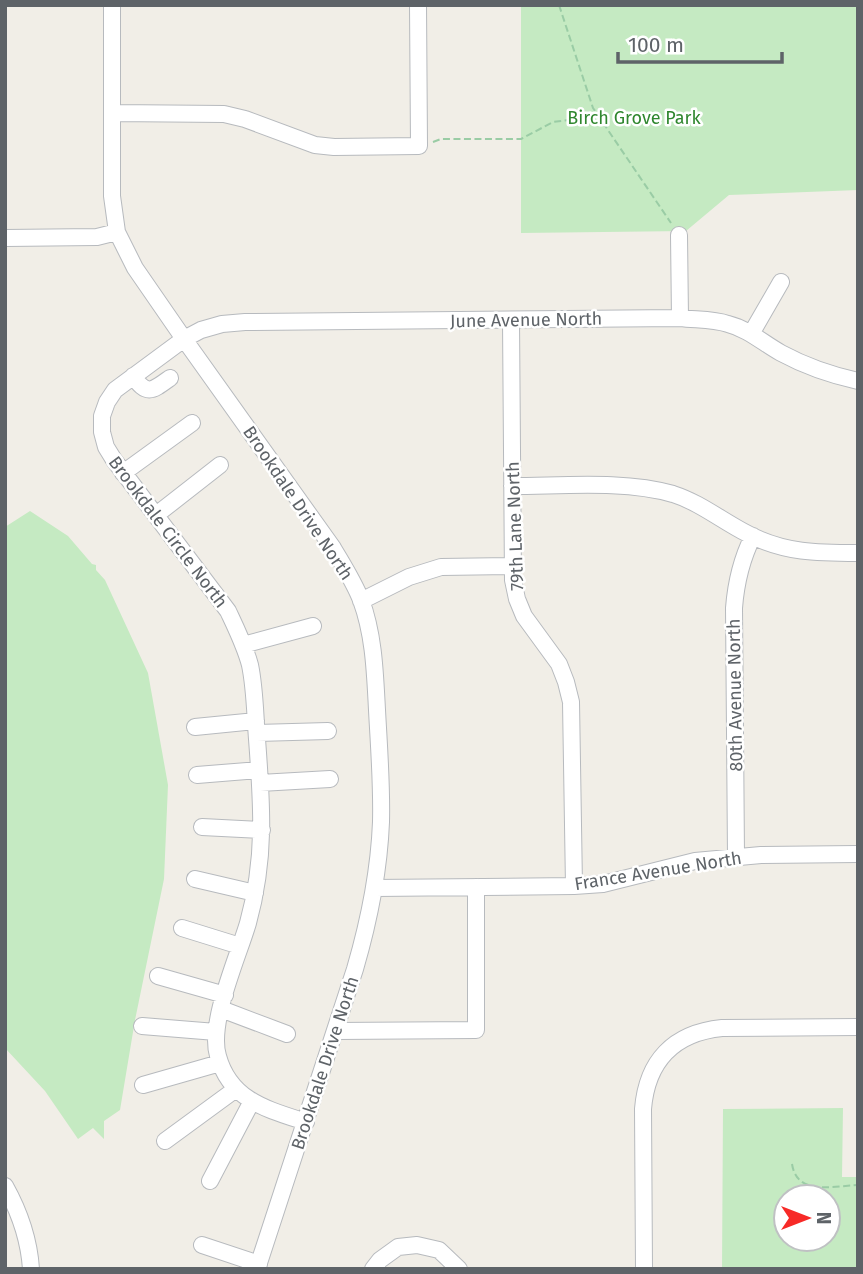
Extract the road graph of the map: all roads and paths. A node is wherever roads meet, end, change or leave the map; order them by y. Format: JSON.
{"nodes":[{"id":1,"x":112,"y":5,"type":"edge"},
{"id":2,"x":418,"y":5,"type":"edge"},
{"id":3,"x":559,"y":5,"type":"edge"},
{"id":4,"x":112,"y":113,"type":"junction"},
{"id":5,"x":598,"y":116,"type":"junction"},
{"id":6,"x":419,"y":146,"type":"junction"},
{"id":7,"x":117,"y":232,"type":"junction"},
{"id":8,"x":679,"y":235,"type":"joint"},
{"id":9,"x":5,"y":238,"type":"edge"},
{"id":10,"x":781,"y":282,"type":"dead end"},
{"id":11,"x":680,"y":318,"type":"junction"},
{"id":12,"x":511,"y":320,"type":"junction"},
{"id":13,"x":751,"y":334,"type":"junction"},
{"id":14,"x":184,"y":339,"type":"junction"},
{"id":15,"x":133,"y":376,"type":"junction"},
{"id":16,"x":170,"y":378,"type":"dead end"},
{"id":17,"x":858,"y":381,"type":"edge"},
{"id":18,"x":192,"y":423,"type":"dead end"},
{"id":19,"x":220,"y":465,"type":"dead end"},
{"id":20,"x":123,"y":473,"type":"junction"},
{"id":21,"x":512,"y":486,"type":"junction"},
{"id":22,"x":156,"y":515,"type":"junction"},
{"id":23,"x":753,"y":536,"type":"junction"},
{"id":24,"x":858,"y":553,"type":"edge"},
{"id":25,"x":512,"y":566,"type":"junction"},
{"id":26,"x":361,"y":601,"type":"junction"},
{"id":27,"x":313,"y":626,"type":"dead end"},
{"id":28,"x":243,"y":645,"type":"junction"},
{"id":29,"x":195,"y":727,"type":"dead end"},
{"id":30,"x":256,"y":727,"type":"junction"},
{"id":31,"x":328,"y":731,"type":"dead end"},
{"id":32,"x":197,"y":775,"type":"dead end"},
{"id":33,"x":260,"y":776,"type":"junction"},
{"id":34,"x":330,"y":779,"type":"dead end"},
{"id":35,"x":202,"y":827,"type":"dead end"},
{"id":36,"x":262,"y":830,"type":"junction"},
{"id":37,"x":858,"y":854,"type":"edge"},
{"id":38,"x":736,"y":856,"type":"junction"},
{"id":39,"x":195,"y":879,"type":"dead end"},
{"id":40,"x":574,"y":886,"type":"junction"},
{"id":41,"x":476,"y":887,"type":"junction"},
{"id":42,"x":374,"y":888,"type":"junction"},
{"id":43,"x":255,"y":893,"type":"junction"},
{"id":44,"x":182,"y":928,"type":"dead end"},
{"id":45,"x":240,"y":946,"type":"junction"},
{"id":46,"x":158,"y":976,"type":"dead end"},
{"id":47,"x":223,"y":1002,"type":"junction"},
{"id":48,"x":142,"y":1026,"type":"dead end"},
{"id":49,"x":858,"y":1027,"type":"edge"},
{"id":50,"x":336,"y":1031,"type":"junction"},
{"id":51,"x":216,"y":1032,"type":"junction"},
{"id":52,"x":287,"y":1034,"type":"dead end"},
{"id":53,"x":220,"y":1063,"type":"junction"},
{"id":54,"x":143,"y":1085,"type":"dead end"},
{"id":55,"x":236,"y":1089,"type":"junction"},
{"id":56,"x":252,"y":1101,"type":"junction"},
{"id":57,"x":306,"y":1122,"type":"junction"},
{"id":58,"x":165,"y":1141,"type":"dead end"},
{"id":59,"x":792,"y":1164,"type":"dead end"},
{"id":60,"x":209,"y":1181,"type":"dead end"},
{"id":61,"x":858,"y":1185,"type":"edge"},
{"id":62,"x":5,"y":1186,"type":"edge"},
{"id":63,"x":202,"y":1245,"type":"dead end"},
{"id":64,"x":258,"y":1266,"type":"edge"},
{"id":65,"x":32,"y":1269,"type":"edge"},
{"id":66,"x":373,"y":1269,"type":"edge"},
{"id":67,"x":459,"y":1269,"type":"edge"},
{"id":68,"x":644,"y":1269,"type":"edge"}],
"edges":[{"from":1,"to":4,"type":"street","name":"Brookdale Drive North"},
{"from":2,"to":6,"type":"street"},
{"from":3,"to":5,"type":"path"},
{"from":4,"to":6,"type":"street"},
{"from":4,"to":7,"type":"street","name":"Brookdale Drive North"},
{"from":5,"to":6,"type":"path"},
{"from":5,"to":8,"type":"path"},
{"from":7,"to":9,"type":"street"},
{"from":7,"to":14,"type":"street","name":"Brookdale Drive North"},
{"from":8,"to":11,"type":"street"},
{"from":10,"to":13,"type":"street"},
{"from":11,"to":12,"type":"street","name":"June Avenue North"},
{"from":11,"to":13,"type":"street","name":"June Avenue North"},
{"from":12,"to":14,"type":"street","name":"June Avenue North"},
{"from":12,"to":21,"type":"street","name":"79th Lane North"},
{"from":13,"to":17,"type":"street","name":"June Avenue North"},
{"from":14,"to":15,"type":"street","name":"Brookdale Circle North"},
{"from":14,"to":26,"type":"street","name":"Brookdale Drive North"},
{"from":15,"to":16,"type":"street"},
{"from":15,"to":20,"type":"street","name":"Brookdale Circle North"},
{"from":18,"to":20,"type":"street"},
{"from":19,"to":22,"type":"street"},
{"from":20,"to":22,"type":"street","name":"Brookdale Circle North"},
{"from":21,"to":23,"type":"street"},
{"from":21,"to":25,"type":"street","name":"79th Lane North"},
{"from":22,"to":28,"type":"street","name":"Brookdale Circle North"},
{"from":23,"to":24,"type":"street"},
{"from":23,"to":38,"type":"street","name":"80th Avenue North"},
{"from":25,"to":26,"type":"street"},
{"from":25,"to":40,"type":"street","name":"79th Lane North"},
{"from":26,"to":42,"type":"street","name":"Brookdale Drive North"},
{"from":27,"to":28,"type":"street"},
{"from":28,"to":30,"type":"street","name":"Brookdale Circle North"},
{"from":29,"to":30,"type":"street"},
{"from":30,"to":31,"type":"street"},
{"from":30,"to":33,"type":"street","name":"Brookdale Circle North"},
{"from":32,"to":33,"type":"street"},
{"from":33,"to":34,"type":"street"},
{"from":33,"to":36,"type":"street","name":"Brookdale Circle North"},
{"from":35,"to":36,"type":"street"},
{"from":36,"to":43,"type":"street","name":"Brookdale Circle North"},
{"from":37,"to":38,"type":"street","name":"France Avenue North"},
{"from":38,"to":40,"type":"street","name":"France Avenue North"},
{"from":39,"to":43,"type":"street"},
{"from":40,"to":41,"type":"street","name":"France Avenue North"},
{"from":41,"to":42,"type":"street","name":"France Avenue North"},
{"from":41,"to":50,"type":"street"},
{"from":42,"to":50,"type":"street","name":"Brookdale Drive North"},
{"from":43,"to":45,"type":"street","name":"Brookdale Circle North"},
{"from":44,"to":45,"type":"street"},
{"from":45,"to":47,"type":"street","name":"Brookdale Circle North"},
{"from":46,"to":47,"type":"street"},
{"from":47,"to":51,"type":"street","name":"Brookdale Circle North"},
{"from":47,"to":52,"type":"street"},
{"from":48,"to":51,"type":"street"},
{"from":49,"to":68,"type":"street"},
{"from":50,"to":57,"type":"street","name":"Brookdale Drive North"},
{"from":51,"to":53,"type":"street","name":"Brookdale Circle North"},
{"from":53,"to":54,"type":"street"},
{"from":53,"to":55,"type":"street","name":"Brookdale Circle North"},
{"from":55,"to":56,"type":"street","name":"Brookdale Circle North"},
{"from":55,"to":58,"type":"street"},
{"from":56,"to":57,"type":"street","name":"Brookdale Circle North"},
{"from":56,"to":60,"type":"street"},
{"from":57,"to":64,"type":"street","name":"Brookdale Drive North"},
{"from":59,"to":61,"type":"path"},
{"from":62,"to":65,"type":"street"},
{"from":63,"to":64,"type":"street"},
{"from":66,"to":67,"type":"street"}]}
